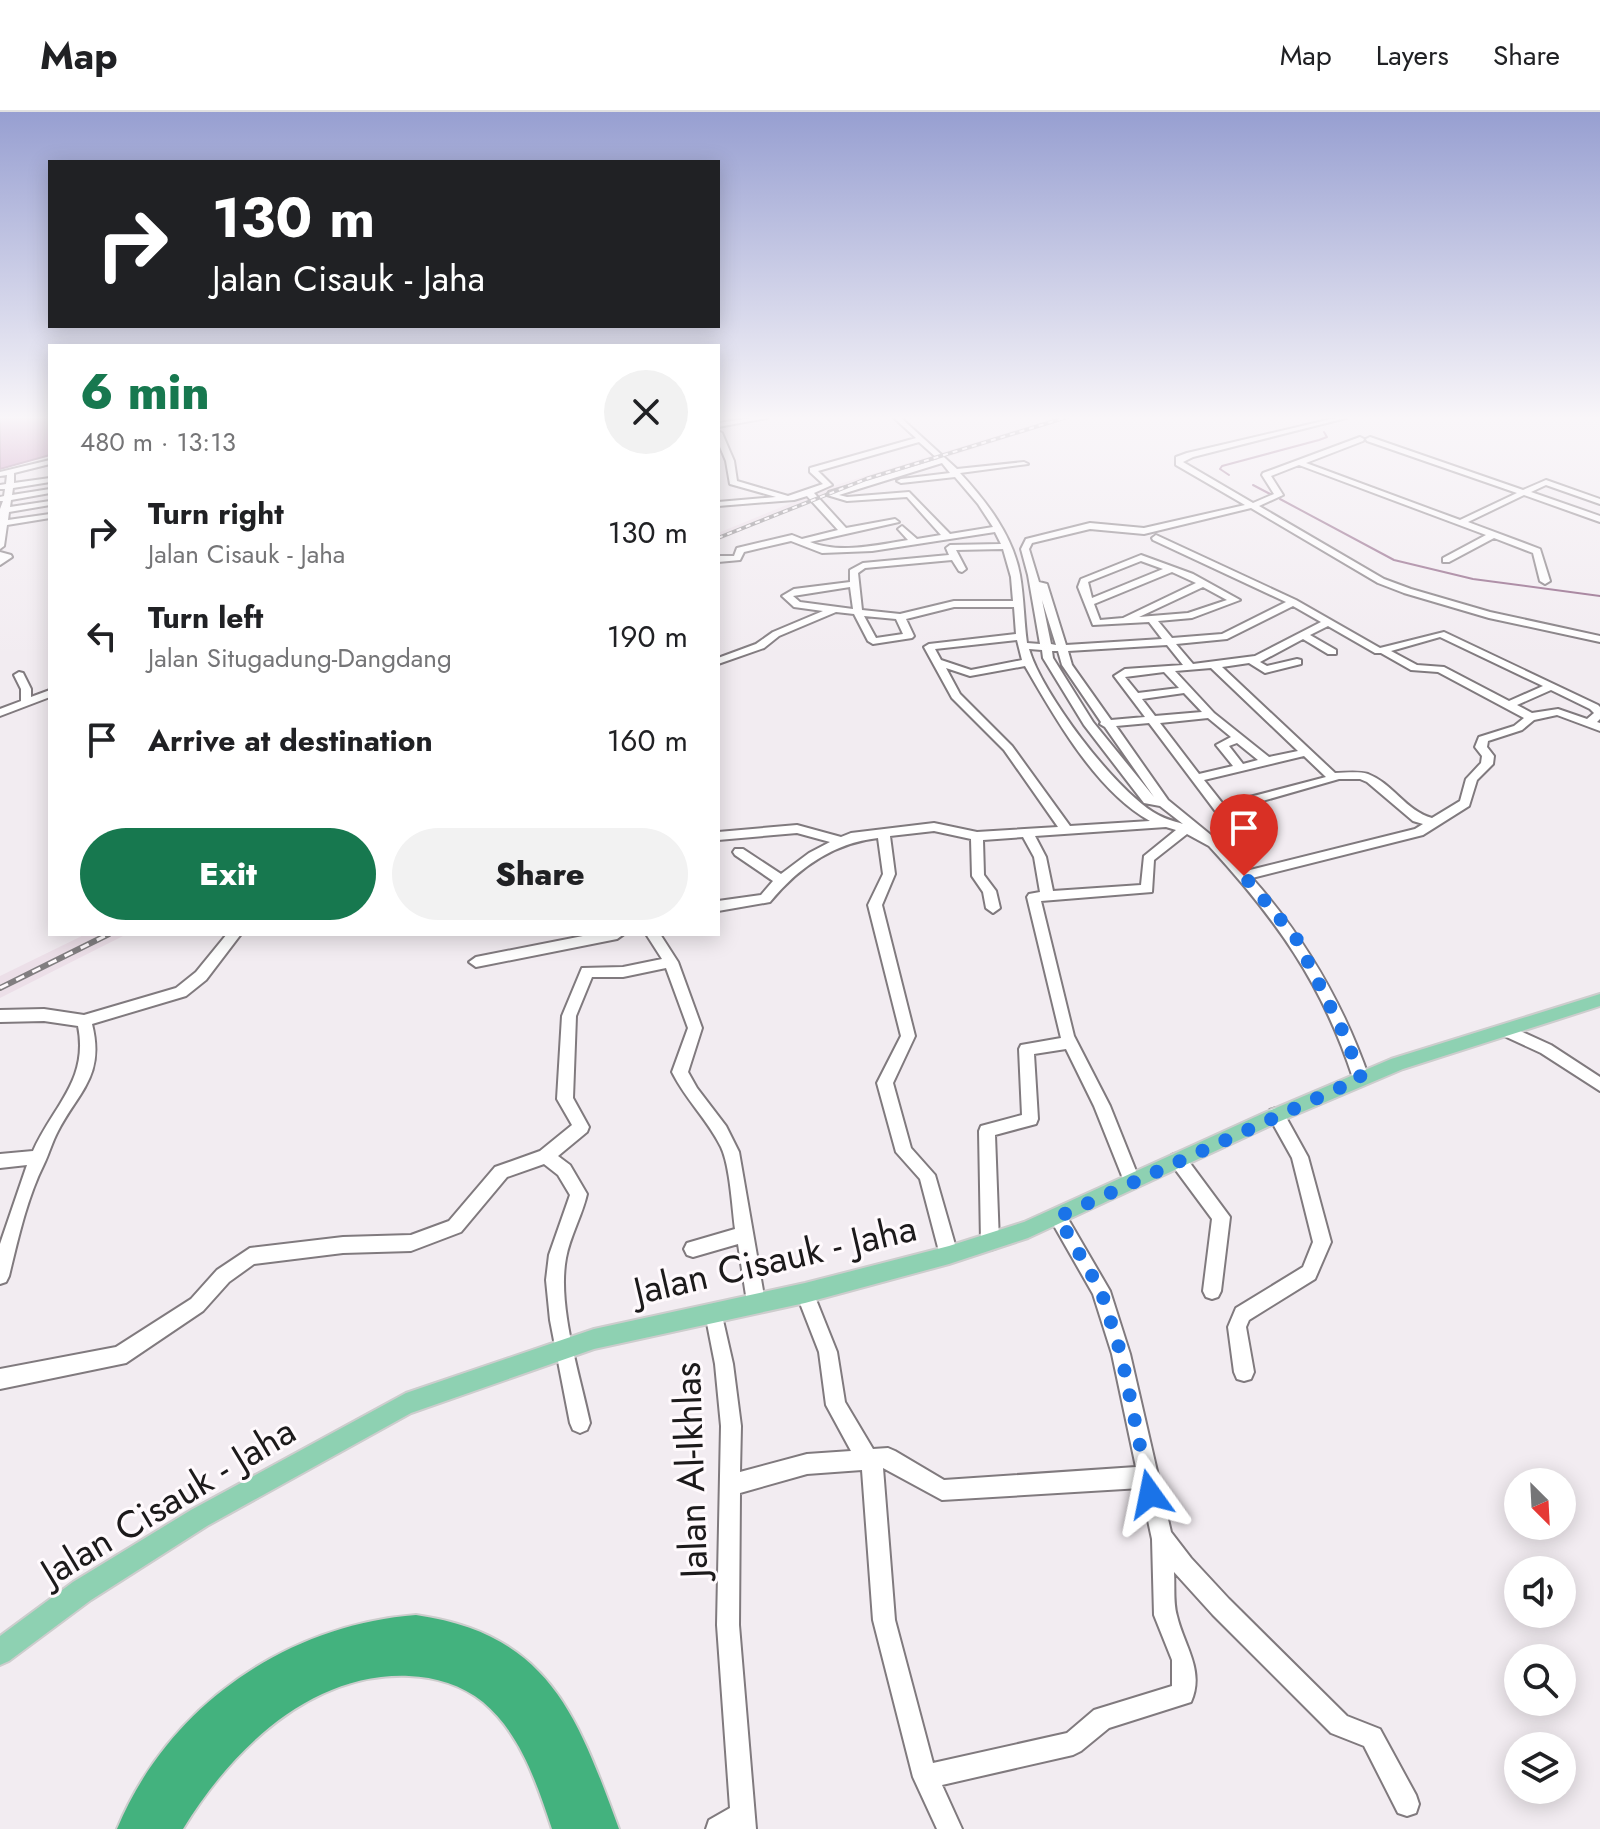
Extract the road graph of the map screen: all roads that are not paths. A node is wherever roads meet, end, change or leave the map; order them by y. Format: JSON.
{"nodes":[{"id":1,"x":787,"y":498,"type":"edge"},
{"id":2,"x":814,"y":498,"type":"edge"},
{"id":3,"x":913,"y":498,"type":"edge"},
{"id":4,"x":974,"y":498,"type":"edge"},
{"id":5,"x":1236,"y":498,"type":"edge"},
{"id":6,"x":1271,"y":498,"type":"edge"},
{"id":7,"x":1394,"y":498,"type":"edge"},
{"id":8,"x":1512,"y":498,"type":"edge"},
{"id":9,"x":1542,"y":498,"type":"edge"},
{"id":10,"x":777,"y":499,"type":"joint"},
{"id":11,"x":48,"y":503,"type":"edge"},
{"id":12,"x":720,"y":504,"type":"edge"},
{"id":13,"x":1250,"y":506,"type":"junction"},
{"id":14,"x":3,"y":511,"type":"edge"},
{"id":15,"x":48,"y":516,"type":"edge"},
{"id":16,"x":1600,"y":519,"type":"edge"},
{"id":17,"x":2,"y":523,"type":"edge"},
{"id":18,"x":1460,"y":523,"type":"junction"},
{"id":19,"x":870,"y":526,"type":"junction"},
{"id":20,"x":998,"y":529,"type":"junction"},
{"id":21,"x":844,"y":531,"type":"junction"},
{"id":22,"x":1495,"y":534,"type":"junction"},
{"id":23,"x":947,"y":536,"type":"junction"},
{"id":24,"x":1156,"y":538,"type":"dead end"},
{"id":25,"x":805,"y":541,"type":"junction"},
{"id":26,"x":915,"y":542,"type":"junction"},
{"id":27,"x":889,"y":546,"type":"junction"},
{"id":28,"x":1006,"y":546,"type":"junction"},
{"id":29,"x":0,"y":553,"type":"edge"},
{"id":30,"x":954,"y":557,"type":"junction"},
{"id":31,"x":720,"y":559,"type":"edge"},
{"id":32,"x":1446,"y":560,"type":"dead end"},
{"id":33,"x":900,"y":564,"type":"junction"},
{"id":34,"x":1215,"y":565,"type":"junction"},
{"id":35,"x":962,"y":569,"type":"dead end"},
{"id":36,"x":1172,"y":569,"type":"junction"},
{"id":37,"x":1190,"y":576,"type":"junction"},
{"id":38,"x":1037,"y":577,"type":"junction"},
{"id":39,"x":1545,"y":581,"type":"dead end"},
{"id":40,"x":1203,"y":583,"type":"junction"},
{"id":41,"x":855,"y":584,"type":"junction"},
{"id":42,"x":1164,"y":601,"type":"junction"},
{"id":43,"x":1293,"y":602,"type":"junction"},
{"id":44,"x":1088,"y":603,"type":"junction"},
{"id":45,"x":1018,"y":604,"type":"junction"},
{"id":46,"x":833,"y":610,"type":"junction"},
{"id":47,"x":1493,"y":611,"type":"dead end"},
{"id":48,"x":858,"y":613,"type":"junction"},
{"id":49,"x":1189,"y":616,"type":"junction"},
{"id":50,"x":900,"y":617,"type":"junction"},
{"id":51,"x":1153,"y":621,"type":"junction"},
{"id":52,"x":1328,"y":622,"type":"junction"},
{"id":53,"x":1118,"y":623,"type":"junction"},
{"id":54,"x":909,"y":634,"type":"junction"},
{"id":55,"x":1304,"y":636,"type":"junction"},
{"id":56,"x":1600,"y":636,"type":"edge"},
{"id":57,"x":1023,"y":641,"type":"junction"},
{"id":58,"x":1171,"y":641,"type":"junction"},
{"id":59,"x":1045,"y":648,"type":"junction"},
{"id":60,"x":931,"y":649,"type":"junction"},
{"id":61,"x":1061,"y":649,"type":"junction"},
{"id":62,"x":1279,"y":650,"type":"junction"},
{"id":63,"x":1332,"y":652,"type":"dead end"},
{"id":64,"x":1385,"y":652,"type":"junction"},
{"id":65,"x":720,"y":660,"type":"edge"},
{"id":66,"x":1251,"y":660,"type":"junction"},
{"id":67,"x":1028,"y":662,"type":"junction"},
{"id":68,"x":940,"y":663,"type":"junction"},
{"id":69,"x":1211,"y":663,"type":"junction"},
{"id":70,"x":1189,"y":666,"type":"junction"},
{"id":71,"x":1166,"y":668,"type":"junction"},
{"id":72,"x":19,"y":675,"type":"dead end"},
{"id":73,"x":1550,"y":687,"type":"junction"},
{"id":74,"x":1185,"y":690,"type":"junction"},
{"id":75,"x":48,"y":694,"type":"edge"},
{"id":76,"x":1134,"y":697,"type":"junction"},
{"id":77,"x":26,"y":704,"type":"junction"},
{"id":78,"x":1507,"y":706,"type":"junction"},
{"id":79,"x":0,"y":713,"type":"edge"},
{"id":80,"x":1210,"y":715,"type":"junction"},
{"id":81,"x":1531,"y":717,"type":"junction"},
{"id":82,"x":1153,"y":721,"type":"junction"},
{"id":83,"x":1105,"y":724,"type":"junction"},
{"id":84,"x":1597,"y":727,"type":"edge"},
{"id":85,"x":1239,"y":738,"type":"junction"},
{"id":86,"x":1306,"y":752,"type":"junction"},
{"id":87,"x":1265,"y":760,"type":"junction"},
{"id":88,"x":1239,"y":766,"type":"junction"},
{"id":89,"x":1334,"y":776,"type":"junction"},
{"id":90,"x":1197,"y":778,"type":"junction"},
{"id":91,"x":1157,"y":800,"type":"junction"},
{"id":92,"x":1133,"y":803,"type":"junction"},
{"id":93,"x":1431,"y":822,"type":"junction"},
{"id":94,"x":1163,"y":824,"type":"junction"},
{"id":95,"x":1066,"y":830,"type":"junction"},
{"id":96,"x":1184,"y":830,"type":"junction"},
{"id":97,"x":1026,"y":832,"type":"junction"},
{"id":98,"x":1200,"y":832,"type":"junction"},
{"id":99,"x":883,"y":833,"type":"junction"},
{"id":100,"x":720,"y":836,"type":"edge"},
{"id":101,"x":977,"y":836,"type":"junction"},
{"id":102,"x":840,"y":841,"type":"junction"},
{"id":103,"x":739,"y":852,"type":"dead end"},
{"id":104,"x":1244,"y":876,"type":"junction"},
{"id":105,"x":781,"y":880,"type":"junction"},
{"id":106,"x":1047,"y":896,"type":"junction"},
{"id":107,"x":720,"y":906,"type":"edge"},
{"id":108,"x":993,"y":908,"type":"dead end"},
{"id":109,"x":232,"y":936,"type":"edge"},
{"id":110,"x":607,"y":936,"type":"edge"},
{"id":111,"x":654,"y":936,"type":"edge"},
{"id":112,"x":476,"y":962,"type":"dead end"},
{"id":113,"x":671,"y":962,"type":"junction"},
{"id":114,"x":1600,"y":1000,"type":"edge"},
{"id":115,"x":0,"y":1016,"type":"edge"},
{"id":116,"x":84,"y":1021,"type":"junction"},
{"id":117,"x":1507,"y":1031,"type":"junction"},
{"id":118,"x":1070,"y":1043,"type":"junction"},
{"id":119,"x":1361,"y":1078,"type":"junction"},
{"id":120,"x":1600,"y":1085,"type":"edge"},
{"id":121,"x":1276,"y":1115,"type":"junction"},
{"id":122,"x":546,"y":1156,"type":"junction"},
{"id":123,"x":40,"y":1157,"type":"junction"},
{"id":124,"x":1178,"y":1160,"type":"junction"},
{"id":125,"x":0,"y":1161,"type":"edge"},
{"id":126,"x":1132,"y":1181,"type":"junction"},
{"id":127,"x":1058,"y":1217,"type":"junction"},
{"id":128,"x":744,"y":1234,"type":"junction"},
{"id":129,"x":990,"y":1242,"type":"junction"},
{"id":130,"x":693,"y":1249,"type":"dead end"},
{"id":131,"x":949,"y":1255,"type":"junction"},
{"id":132,"x":0,"y":1276,"type":"edge"},
{"id":133,"x":1212,"y":1291,"type":"dead end"},
{"id":134,"x":805,"y":1293,"type":"junction"},
{"id":135,"x":756,"y":1302,"type":"junction"},
{"id":136,"x":714,"y":1313,"type":"junction"},
{"id":137,"x":567,"y":1348,"type":"junction"},
{"id":138,"x":1244,"y":1372,"type":"dead end"},
{"id":139,"x":0,"y":1379,"type":"edge"},
{"id":140,"x":580,"y":1423,"type":"dead end"},
{"id":141,"x":869,"y":1458,"type":"junction"},
{"id":142,"x":1146,"y":1477,"type":"junction"},
{"id":143,"x":731,"y":1485,"type":"junction"},
{"id":144,"x":1162,"y":1537,"type":"junction"},
{"id":145,"x":0,"y":1652,"type":"edge"},
{"id":146,"x":925,"y":1777,"type":"junction"},
{"id":147,"x":1407,"y":1804,"type":"dead end"},
{"id":148,"x":743,"y":1822,"type":"edge"},
{"id":149,"x":135,"y":1829,"type":"edge"},
{"id":150,"x":163,"y":1829,"type":"edge"},
{"id":151,"x":570,"y":1829,"type":"edge"},
{"id":152,"x":601,"y":1829,"type":"edge"},
{"id":153,"x":718,"y":1829,"type":"edge"},
{"id":154,"x":950,"y":1829,"type":"edge"}],
"edges":[{"from":1,"to":10,"type":"street"},
{"from":2,"to":21,"type":"street"},
{"from":3,"to":23,"type":"street"},
{"from":4,"to":20,"type":"street"},
{"from":5,"to":13,"type":"street"},
{"from":6,"to":13,"type":"street"},
{"from":7,"to":18,"type":"street"},
{"from":8,"to":18,"type":"street"},
{"from":9,"to":16,"type":"street"},
{"from":10,"to":12,"type":"street"},
{"from":11,"to":14,"type":"street"},
{"from":13,"to":38,"type":"street"},
{"from":13,"to":56,"type":"street"},
{"from":14,"to":17,"type":"street"},
{"from":15,"to":17,"type":"street"},
{"from":17,"to":29,"type":"street"},
{"from":18,"to":22,"type":"street"},
{"from":19,"to":21,"type":"street"},
{"from":19,"to":26,"type":"street"},
{"from":19,"to":27,"type":"street"},
{"from":20,"to":23,"type":"street"},
{"from":20,"to":28,"type":"street"},
{"from":21,"to":25,"type":"street"},
{"from":22,"to":32,"type":"street"},
{"from":22,"to":39,"type":"street"},
{"from":23,"to":26,"type":"street"},
{"from":24,"to":34,"type":"street"},
{"from":25,"to":27,"type":"street"},
{"from":25,"to":31,"type":"street"},
{"from":26,"to":27,"type":"street"},
{"from":27,"to":33,"type":"street"},
{"from":28,"to":30,"type":"street"},
{"from":28,"to":45,"type":"street"},
{"from":30,"to":33,"type":"street"},
{"from":30,"to":35,"type":"street"},
{"from":33,"to":41,"type":"street"},
{"from":34,"to":37,"type":"street"},
{"from":34,"to":43,"type":"street"},
{"from":36,"to":37,"type":"street"},
{"from":36,"to":44,"type":"street"},
{"from":36,"to":44,"type":"street"},
{"from":37,"to":40,"type":"street"},
{"from":38,"to":59,"type":"street"},
{"from":38,"to":61,"type":"street"},
{"from":40,"to":42,"type":"street"},
{"from":40,"to":49,"type":"street"},
{"from":41,"to":46,"type":"street"},
{"from":41,"to":48,"type":"street"},
{"from":42,"to":49,"type":"street"},
{"from":42,"to":53,"type":"street"},
{"from":43,"to":52,"type":"street"},
{"from":43,"to":58,"type":"street"},
{"from":44,"to":53,"type":"street"},
{"from":45,"to":50,"type":"street"},
{"from":45,"to":57,"type":"street"},
{"from":46,"to":48,"type":"street"},
{"from":46,"to":65,"type":"street"},
{"from":47,"to":56,"type":"street"},
{"from":48,"to":50,"type":"street"},
{"from":48,"to":54,"type":"street"},
{"from":49,"to":51,"type":"street"},
{"from":50,"to":54,"type":"street"},
{"from":51,"to":53,"type":"street"},
{"from":51,"to":58,"type":"street"},
{"from":52,"to":55,"type":"street"},
{"from":52,"to":64,"type":"street"},
{"from":54,"to":60,"type":"street"},
{"from":55,"to":62,"type":"street"},
{"from":55,"to":63,"type":"street"},
{"from":57,"to":59,"type":"street"},
{"from":57,"to":60,"type":"street"},
{"from":57,"to":67,"type":"street"},
{"from":58,"to":61,"type":"street"},
{"from":58,"to":70,"type":"street"},
{"from":59,"to":61,"type":"street"},
{"from":59,"to":91,"type":"street"},
{"from":60,"to":68,"type":"street"},
{"from":61,"to":83,"type":"street"},
{"from":62,"to":66,"type":"street"},
{"from":62,"to":66,"type":"street"},
{"from":64,"to":73,"type":"street"},
{"from":64,"to":78,"type":"street"},
{"from":66,"to":69,"type":"street"},
{"from":67,"to":68,"type":"street"},
{"from":67,"to":92,"type":"street"},
{"from":68,"to":95,"type":"street"},
{"from":69,"to":70,"type":"street"},
{"from":69,"to":86,"type":"street"},
{"from":70,"to":71,"type":"street"},
{"from":71,"to":74,"type":"street"},
{"from":71,"to":76,"type":"street"},
{"from":72,"to":77,"type":"street"},
{"from":73,"to":78,"type":"street"},
{"from":73,"to":84,"type":"street"},
{"from":74,"to":76,"type":"street"},
{"from":74,"to":80,"type":"street"},
{"from":75,"to":77,"type":"street"},
{"from":76,"to":82,"type":"street"},
{"from":77,"to":79,"type":"street"},
{"from":78,"to":81,"type":"street"},
{"from":80,"to":82,"type":"street"},
{"from":80,"to":85,"type":"street"},
{"from":81,"to":84,"type":"street"},
{"from":81,"to":93,"type":"street"},
{"from":82,"to":83,"type":"street"},
{"from":82,"to":90,"type":"street"},
{"from":83,"to":91,"type":"street"},
{"from":85,"to":87,"type":"street"},
{"from":85,"to":88,"type":"street"},
{"from":86,"to":87,"type":"street"},
{"from":86,"to":89,"type":"street"},
{"from":87,"to":88,"type":"street"},
{"from":88,"to":90,"type":"street"},
{"from":89,"to":90,"type":"street"},
{"from":89,"to":93,"type":"street"},
{"from":91,"to":92,"type":"street"},
{"from":91,"to":98,"type":"street"},
{"from":92,"to":94,"type":"street"},
{"from":93,"to":104,"type":"street"},
{"from":94,"to":95,"type":"street"},
{"from":94,"to":96,"type":"street"},
{"from":95,"to":97,"type":"street"},
{"from":96,"to":98,"type":"street"},
{"from":96,"to":106,"type":"street"},
{"from":97,"to":101,"type":"street"},
{"from":97,"to":106,"type":"street"},
{"from":98,"to":104,"type":"street"},
{"from":99,"to":101,"type":"street"},
{"from":99,"to":102,"type":"street"},
{"from":99,"to":131,"type":"street"},
{"from":100,"to":102,"type":"street"},
{"from":101,"to":108,"type":"street"},
{"from":102,"to":105,"type":"street"},
{"from":103,"to":105,"type":"street"},
{"from":104,"to":119,"type":"street"},
{"from":105,"to":107,"type":"street"},
{"from":106,"to":118,"type":"street"},
{"from":109,"to":116,"type":"street"},
{"from":110,"to":112,"type":"street"},
{"from":111,"to":113,"type":"street"},
{"from":113,"to":122,"type":"street"},
{"from":113,"to":128,"type":"street"},
{"from":114,"to":117,"type":"main road","name":"Jalan Cisauk - Jaha"},
{"from":115,"to":116,"type":"street"},
{"from":116,"to":123,"type":"street"},
{"from":117,"to":119,"type":"main road","name":"Jalan Cisauk - Jaha"},
{"from":117,"to":120,"type":"street"},
{"from":118,"to":126,"type":"street"},
{"from":118,"to":129,"type":"street"},
{"from":119,"to":121,"type":"main road","name":"Jalan Cisauk - Jaha"},
{"from":121,"to":124,"type":"main road","name":"Jalan Cisauk - Jaha"},
{"from":121,"to":138,"type":"street"},
{"from":122,"to":137,"type":"street"},
{"from":122,"to":139,"type":"street"},
{"from":123,"to":125,"type":"street"},
{"from":123,"to":132,"type":"street"},
{"from":124,"to":126,"type":"main road","name":"Jalan Cisauk - Jaha"},
{"from":124,"to":133,"type":"street"},
{"from":126,"to":127,"type":"main road","name":"Jalan Cisauk - Jaha"},
{"from":127,"to":129,"type":"main road","name":"Jalan Cisauk - Jaha"},
{"from":127,"to":142,"type":"street"},
{"from":128,"to":130,"type":"street"},
{"from":128,"to":135,"type":"street"},
{"from":129,"to":131,"type":"main road","name":"Jalan Cisauk - Jaha"},
{"from":131,"to":134,"type":"main road","name":"Jalan Cisauk - Jaha"},
{"from":134,"to":135,"type":"main road","name":"Jalan Cisauk - Jaha"},
{"from":134,"to":141,"type":"street"},
{"from":135,"to":136,"type":"main road","name":"Jalan Cisauk - Jaha"},
{"from":136,"to":137,"type":"main road","name":"Jalan Cisauk - Jaha"},
{"from":136,"to":143,"type":"street","name":"Jalan Al-Ikhlas"},
{"from":137,"to":140,"type":"street"},
{"from":137,"to":145,"type":"main road","name":"Jalan Cisauk - Jaha"},
{"from":141,"to":142,"type":"street"},
{"from":141,"to":143,"type":"street"},
{"from":141,"to":146,"type":"street"},
{"from":142,"to":144,"type":"street"},
{"from":143,"to":148,"type":"street","name":"Jalan Al-Ikhlas"},
{"from":144,"to":146,"type":"street"},
{"from":144,"to":147,"type":"street"},
{"from":146,"to":154,"type":"street"},
{"from":148,"to":153,"type":"street"},
{"from":149,"to":152,"type":"highway"},
{"from":150,"to":151,"type":"highway"}]}
